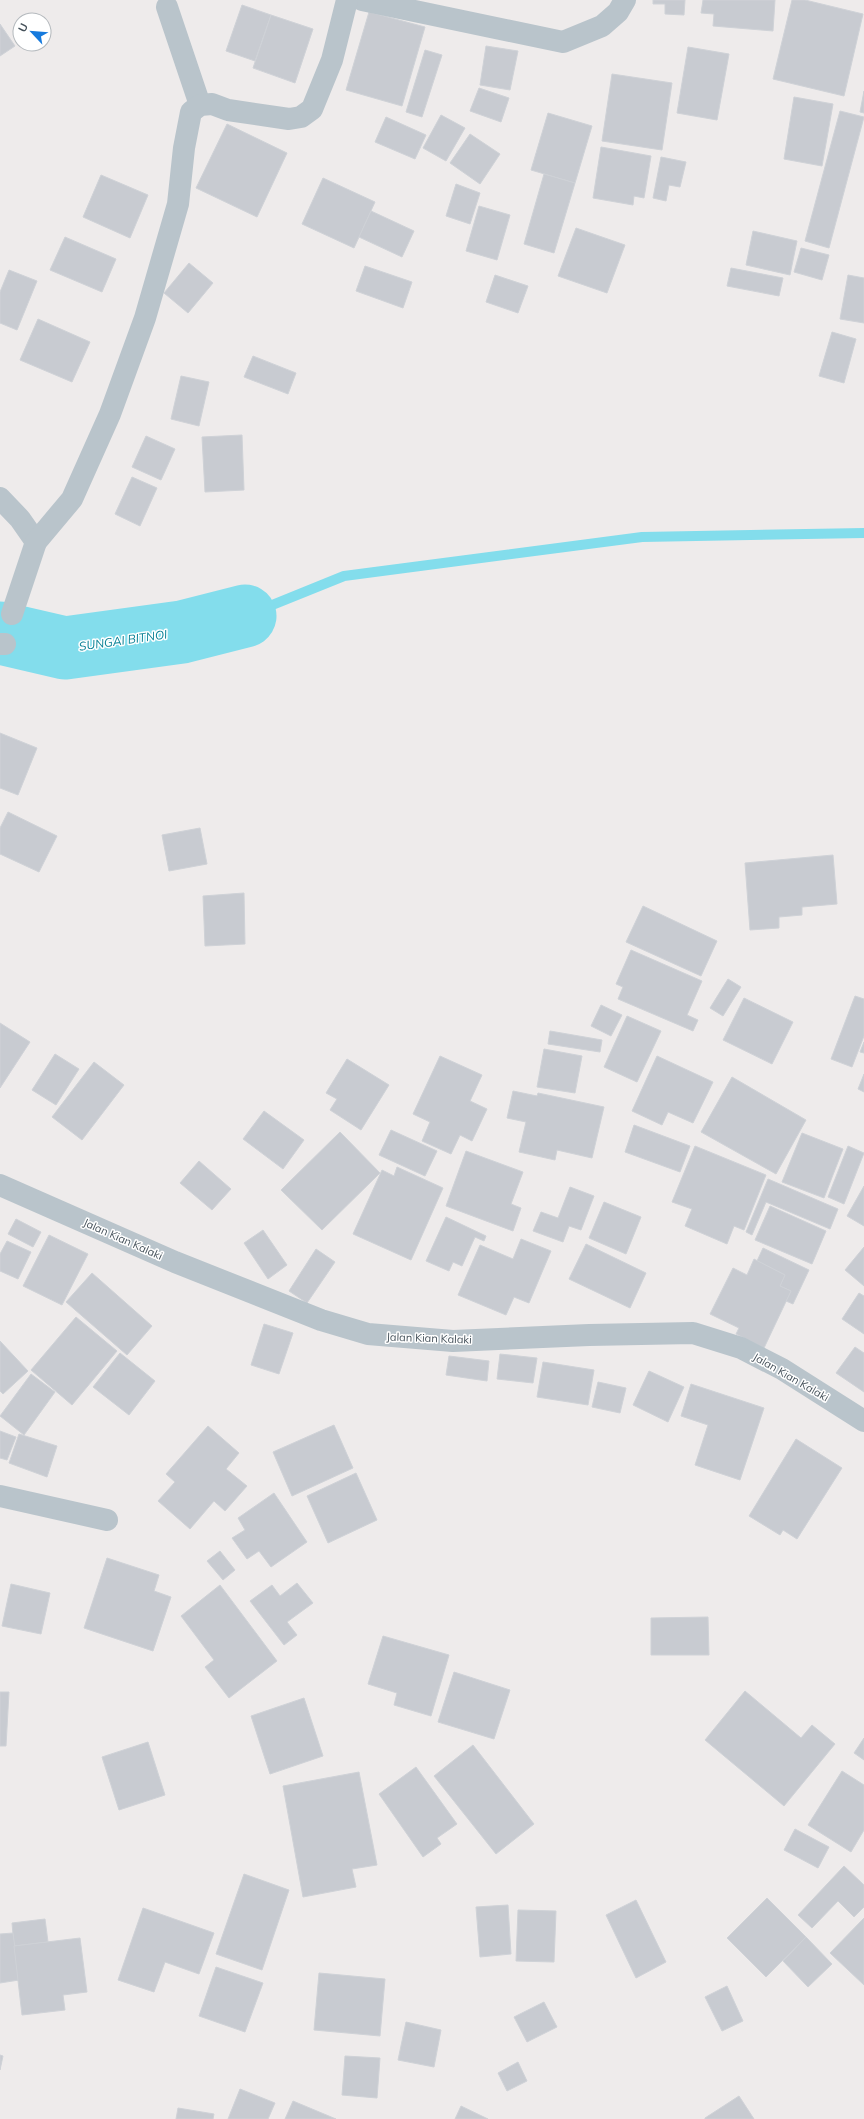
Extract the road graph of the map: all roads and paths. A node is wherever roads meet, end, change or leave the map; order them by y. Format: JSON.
{"nodes":[{"id":1,"x":348,"y":0,"type":"edge"},
{"id":2,"x":362,"y":0,"type":"edge"},
{"id":3,"x":624,"y":0,"type":"edge"},
{"id":4,"x":167,"y":7,"type":"dead end"},
{"id":5,"x":200,"y":105,"type":"junction"},
{"id":6,"x":0,"y":498,"type":"edge"},
{"id":7,"x":36,"y":542,"type":"junction"},
{"id":8,"x":12,"y":614,"type":"dead end"},
{"id":9,"x":0,"y":1186,"type":"edge"},
{"id":10,"x":864,"y":1422,"type":"edge"},
{"id":11,"x":0,"y":1496,"type":"edge"},
{"id":12,"x":107,"y":1520,"type":"dead end"}],
"edges":[{"from":1,"to":5,"type":"street"},
{"from":2,"to":3,"type":"street"},
{"from":4,"to":5,"type":"street"},
{"from":5,"to":7,"type":"street"},
{"from":6,"to":7,"type":"street"},
{"from":7,"to":8,"type":"street"},
{"from":9,"to":10,"type":"street","name":"Jalan Kian Kalaki"},
{"from":11,"to":12,"type":"street"}]}
